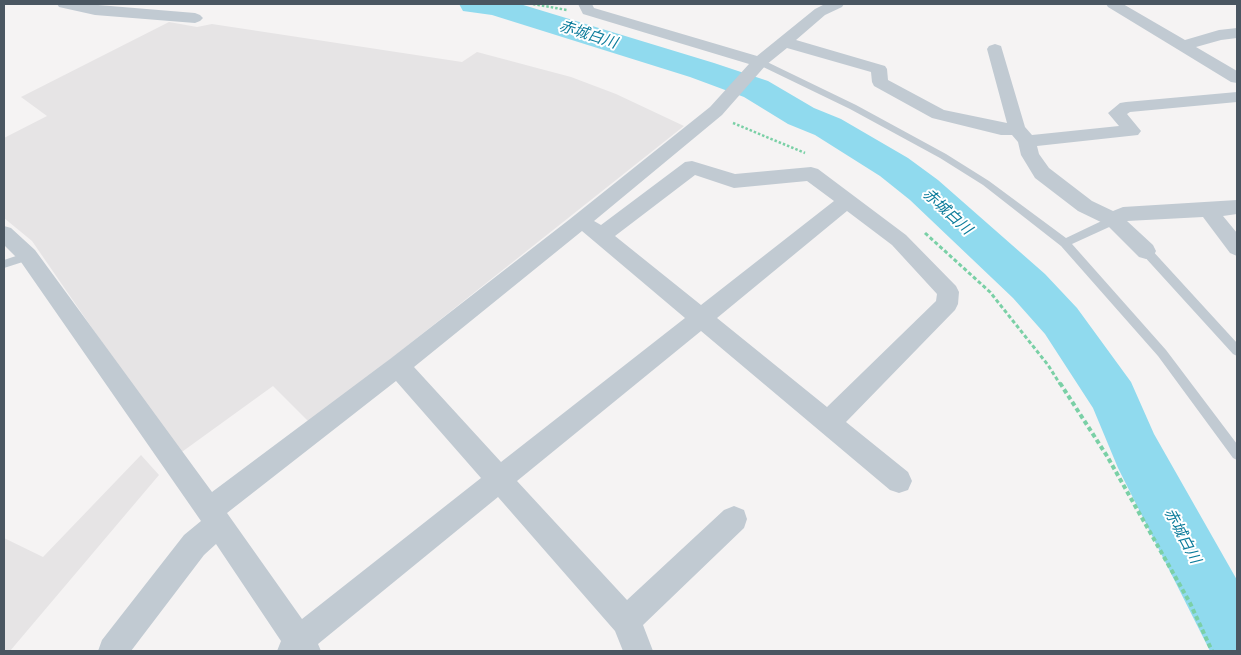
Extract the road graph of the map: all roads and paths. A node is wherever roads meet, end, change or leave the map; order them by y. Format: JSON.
{"nodes":[{"id":1,"x":64,"y":4,"type":"edge"},
{"id":2,"x":533,"y":4,"type":"edge"},
{"id":3,"x":837,"y":4,"type":"edge"},
{"id":4,"x":1113,"y":4,"type":"edge"},
{"id":5,"x":587,"y":8,"type":"edge"},
{"id":6,"x":195,"y":18,"type":"dead end"},
{"id":7,"x":1237,"y":33,"type":"edge"},
{"id":8,"x":784,"y":42,"type":"junction"},
{"id":9,"x":1183,"y":46,"type":"junction"},
{"id":10,"x":995,"y":49,"type":"dead end"},
{"id":11,"x":758,"y":65,"type":"junction"},
{"id":12,"x":1237,"y":78,"type":"edge"},
{"id":13,"x":1237,"y":97,"type":"edge"},
{"id":14,"x":713,"y":113,"type":"junction"},
{"id":15,"x":1022,"y":135,"type":"junction"},
{"id":16,"x":812,"y":156,"type":"dead end"},
{"id":17,"x":848,"y":200,"type":"junction"},
{"id":18,"x":1237,"y":207,"type":"edge"},
{"id":19,"x":1208,"y":210,"type":"junction"},
{"id":20,"x":581,"y":220,"type":"junction"},
{"id":21,"x":1114,"y":220,"type":"junction"},
{"id":22,"x":921,"y":230,"type":"dead end"},
{"id":23,"x":4,"y":233,"type":"edge"},
{"id":24,"x":601,"y":236,"type":"junction"},
{"id":25,"x":1065,"y":243,"type":"junction"},
{"id":26,"x":1237,"y":248,"type":"edge"},
{"id":27,"x":1146,"y":251,"type":"joint"},
{"id":28,"x":28,"y":256,"type":"junction"},
{"id":29,"x":4,"y":264,"type":"edge"},
{"id":30,"x":702,"y":319,"type":"junction"},
{"id":31,"x":1237,"y":351,"type":"edge"},
{"id":32,"x":398,"y":366,"type":"junction"},
{"id":33,"x":828,"y":423,"type":"junction"},
{"id":34,"x":1237,"y":454,"type":"edge"},
{"id":35,"x":499,"y":480,"type":"junction"},
{"id":36,"x":899,"y":481,"type":"dead end"},
{"id":37,"x":214,"y":517,"type":"junction"},
{"id":38,"x":734,"y":519,"type":"dead end"},
{"id":39,"x":626,"y":621,"type":"junction"},
{"id":40,"x":299,"y":648,"type":"edge"},
{"id":41,"x":112,"y":651,"type":"edge"},
{"id":42,"x":638,"y":651,"type":"edge"},
{"id":43,"x":1212,"y":651,"type":"edge"}],
"edges":[{"from":1,"to":6,"type":"street"},
{"from":2,"to":5,"type":"path"},
{"from":3,"to":8,"type":"street"},
{"from":4,"to":9,"type":"street"},
{"from":5,"to":11,"type":"street"},
{"from":7,"to":9,"type":"street"},
{"from":8,"to":11,"type":"street"},
{"from":8,"to":15,"type":"street"},
{"from":9,"to":12,"type":"street"},
{"from":10,"to":15,"type":"street"},
{"from":11,"to":14,"type":"street"},
{"from":11,"to":25,"type":"lane"},
{"from":13,"to":15,"type":"street"},
{"from":14,"to":16,"type":"path"},
{"from":14,"to":20,"type":"street"},
{"from":15,"to":21,"type":"street"},
{"from":17,"to":24,"type":"street"},
{"from":17,"to":30,"type":"street"},
{"from":17,"to":33,"type":"street"},
{"from":18,"to":19,"type":"street"},
{"from":19,"to":21,"type":"street"},
{"from":19,"to":26,"type":"street"},
{"from":20,"to":24,"type":"street"},
{"from":20,"to":32,"type":"street"},
{"from":21,"to":25,"type":"lane"},
{"from":21,"to":27,"type":"street"},
{"from":22,"to":43,"type":"path"},
{"from":23,"to":28,"type":"street"},
{"from":24,"to":30,"type":"street"},
{"from":25,"to":34,"type":"lane"},
{"from":27,"to":31,"type":"lane"},
{"from":28,"to":29,"type":"lane"},
{"from":28,"to":37,"type":"street"},
{"from":30,"to":33,"type":"street"},
{"from":30,"to":35,"type":"street"},
{"from":32,"to":35,"type":"street"},
{"from":32,"to":37,"type":"street"},
{"from":33,"to":36,"type":"street"},
{"from":35,"to":39,"type":"street"},
{"from":35,"to":40,"type":"street"},
{"from":37,"to":40,"type":"street"},
{"from":37,"to":41,"type":"street"},
{"from":38,"to":39,"type":"street"},
{"from":39,"to":42,"type":"street"}]}
